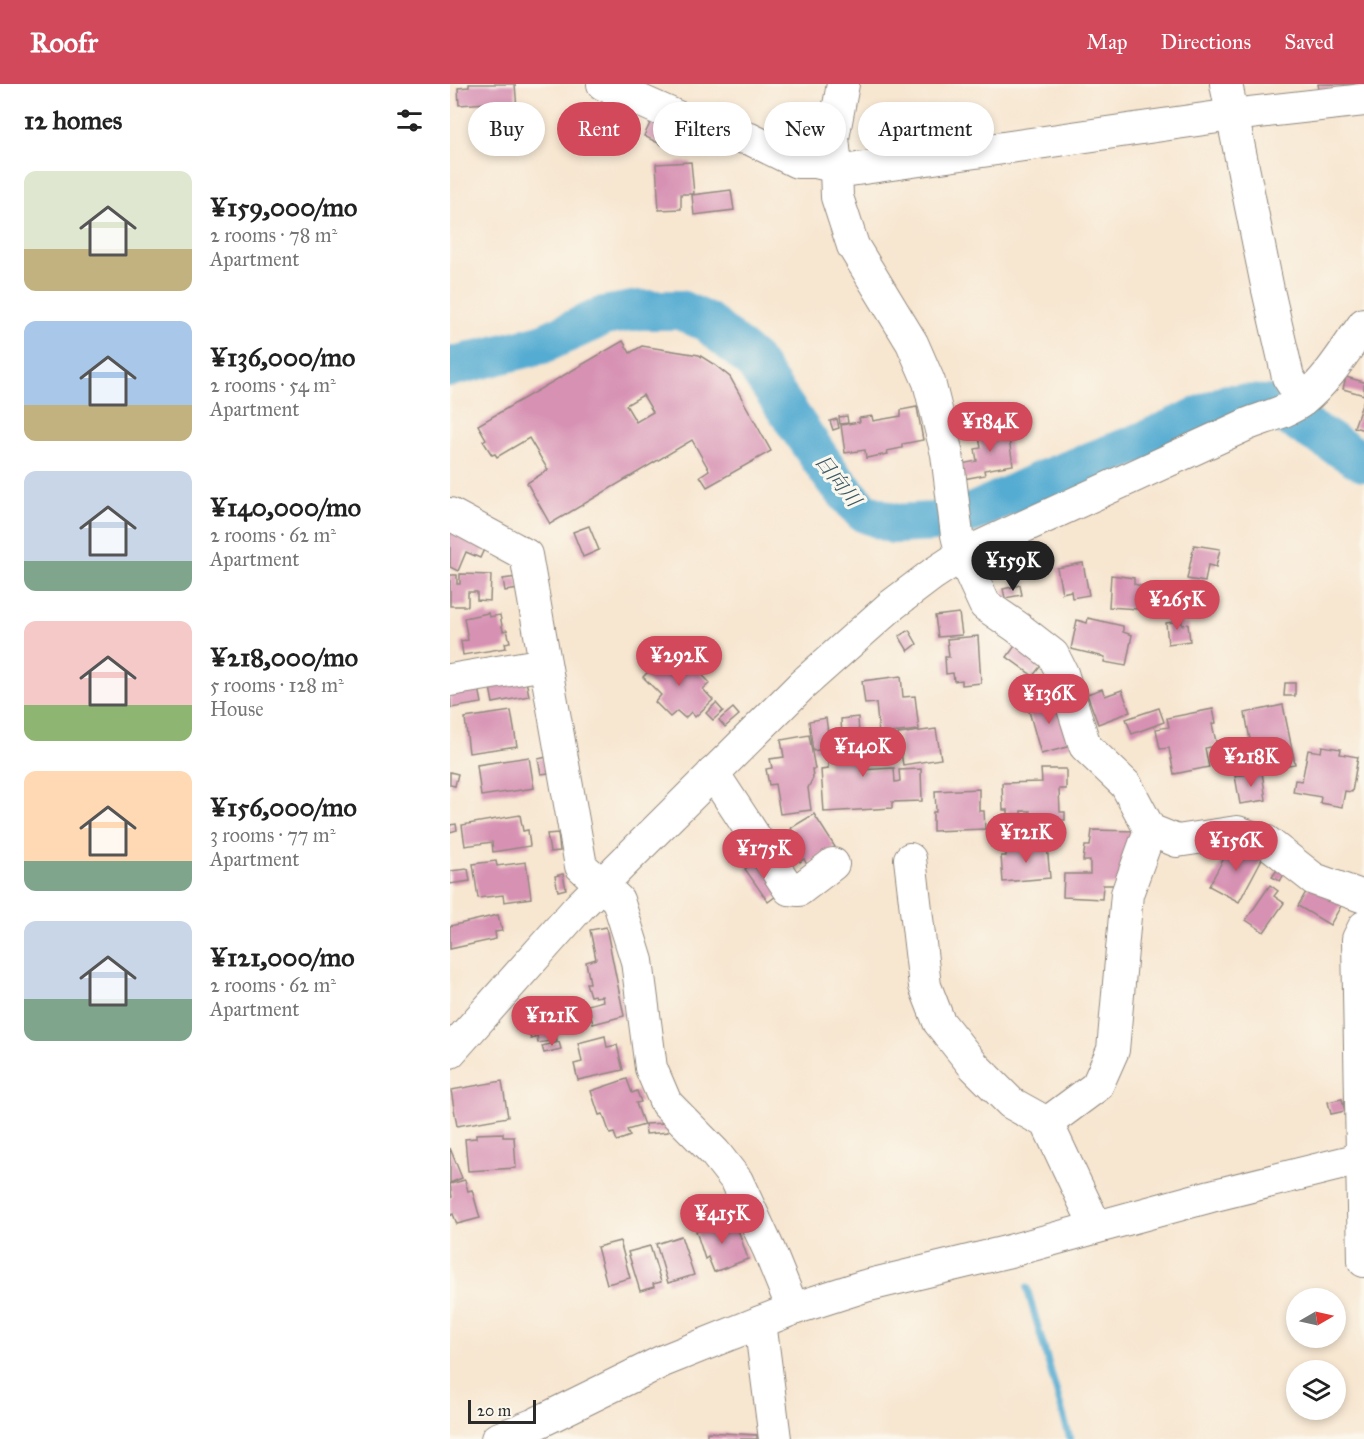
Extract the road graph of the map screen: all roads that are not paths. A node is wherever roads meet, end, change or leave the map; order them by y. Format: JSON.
{"nodes":[{"id":1,"x":603,"y":84,"type":"edge"},
{"id":2,"x":843,"y":84,"type":"edge"},
{"id":3,"x":1226,"y":84,"type":"edge"},
{"id":4,"x":1364,"y":100,"type":"edge"},
{"id":5,"x":1232,"y":115,"type":"junction"},
{"id":6,"x":837,"y":167,"type":"junction"},
{"id":7,"x":1364,"y":324,"type":"edge"},
{"id":8,"x":1300,"y":402,"type":"junction"},
{"id":9,"x":450,"y":514,"type":"edge"},
{"id":10,"x":959,"y":545,"type":"junction"},
{"id":11,"x":545,"y":664,"type":"junction"},
{"id":12,"x":450,"y":680,"type":"edge"},
{"id":13,"x":713,"y":772,"type":"junction"},
{"id":14,"x":1150,"y":830,"type":"junction"},
{"id":15,"x":910,"y":859,"type":"dead end"},
{"id":16,"x":833,"y":864,"type":"dead end"},
{"id":17,"x":601,"y":884,"type":"junction"},
{"id":18,"x":1364,"y":897,"type":"edge"},
{"id":19,"x":1364,"y":927,"type":"edge"},
{"id":20,"x":450,"y":1052,"type":"edge"},
{"id":21,"x":1047,"y":1123,"type":"junction"},
{"id":22,"x":1363,"y":1158,"type":"edge"},
{"id":23,"x":1096,"y":1227,"type":"junction"},
{"id":24,"x":1364,"y":1261,"type":"edge"},
{"id":25,"x":793,"y":1309,"type":"junction"},
{"id":26,"x":760,"y":1322,"type":"junction"},
{"id":27,"x":497,"y":1439,"type":"edge"},
{"id":28,"x":775,"y":1439,"type":"edge"}],
"edges":[{"from":1,"to":6,"type":"street"},
{"from":2,"to":6,"type":"street"},
{"from":3,"to":5,"type":"street"},
{"from":4,"to":5,"type":"street"},
{"from":5,"to":6,"type":"street"},
{"from":5,"to":8,"type":"street"},
{"from":6,"to":10,"type":"street"},
{"from":7,"to":8,"type":"street"},
{"from":8,"to":10,"type":"street"},
{"from":9,"to":11,"type":"street"},
{"from":10,"to":13,"type":"street"},
{"from":10,"to":14,"type":"street"},
{"from":11,"to":12,"type":"street"},
{"from":11,"to":17,"type":"street"},
{"from":13,"to":16,"type":"street"},
{"from":13,"to":17,"type":"street"},
{"from":14,"to":18,"type":"street"},
{"from":14,"to":21,"type":"street"},
{"from":15,"to":21,"type":"street"},
{"from":17,"to":20,"type":"street"},
{"from":17,"to":25,"type":"street"},
{"from":19,"to":22,"type":"street"},
{"from":21,"to":23,"type":"street"},
{"from":22,"to":23,"type":"street"},
{"from":22,"to":24,"type":"street"},
{"from":23,"to":25,"type":"street"},
{"from":25,"to":26,"type":"street"},
{"from":26,"to":27,"type":"street"},
{"from":26,"to":28,"type":"street"}]}
